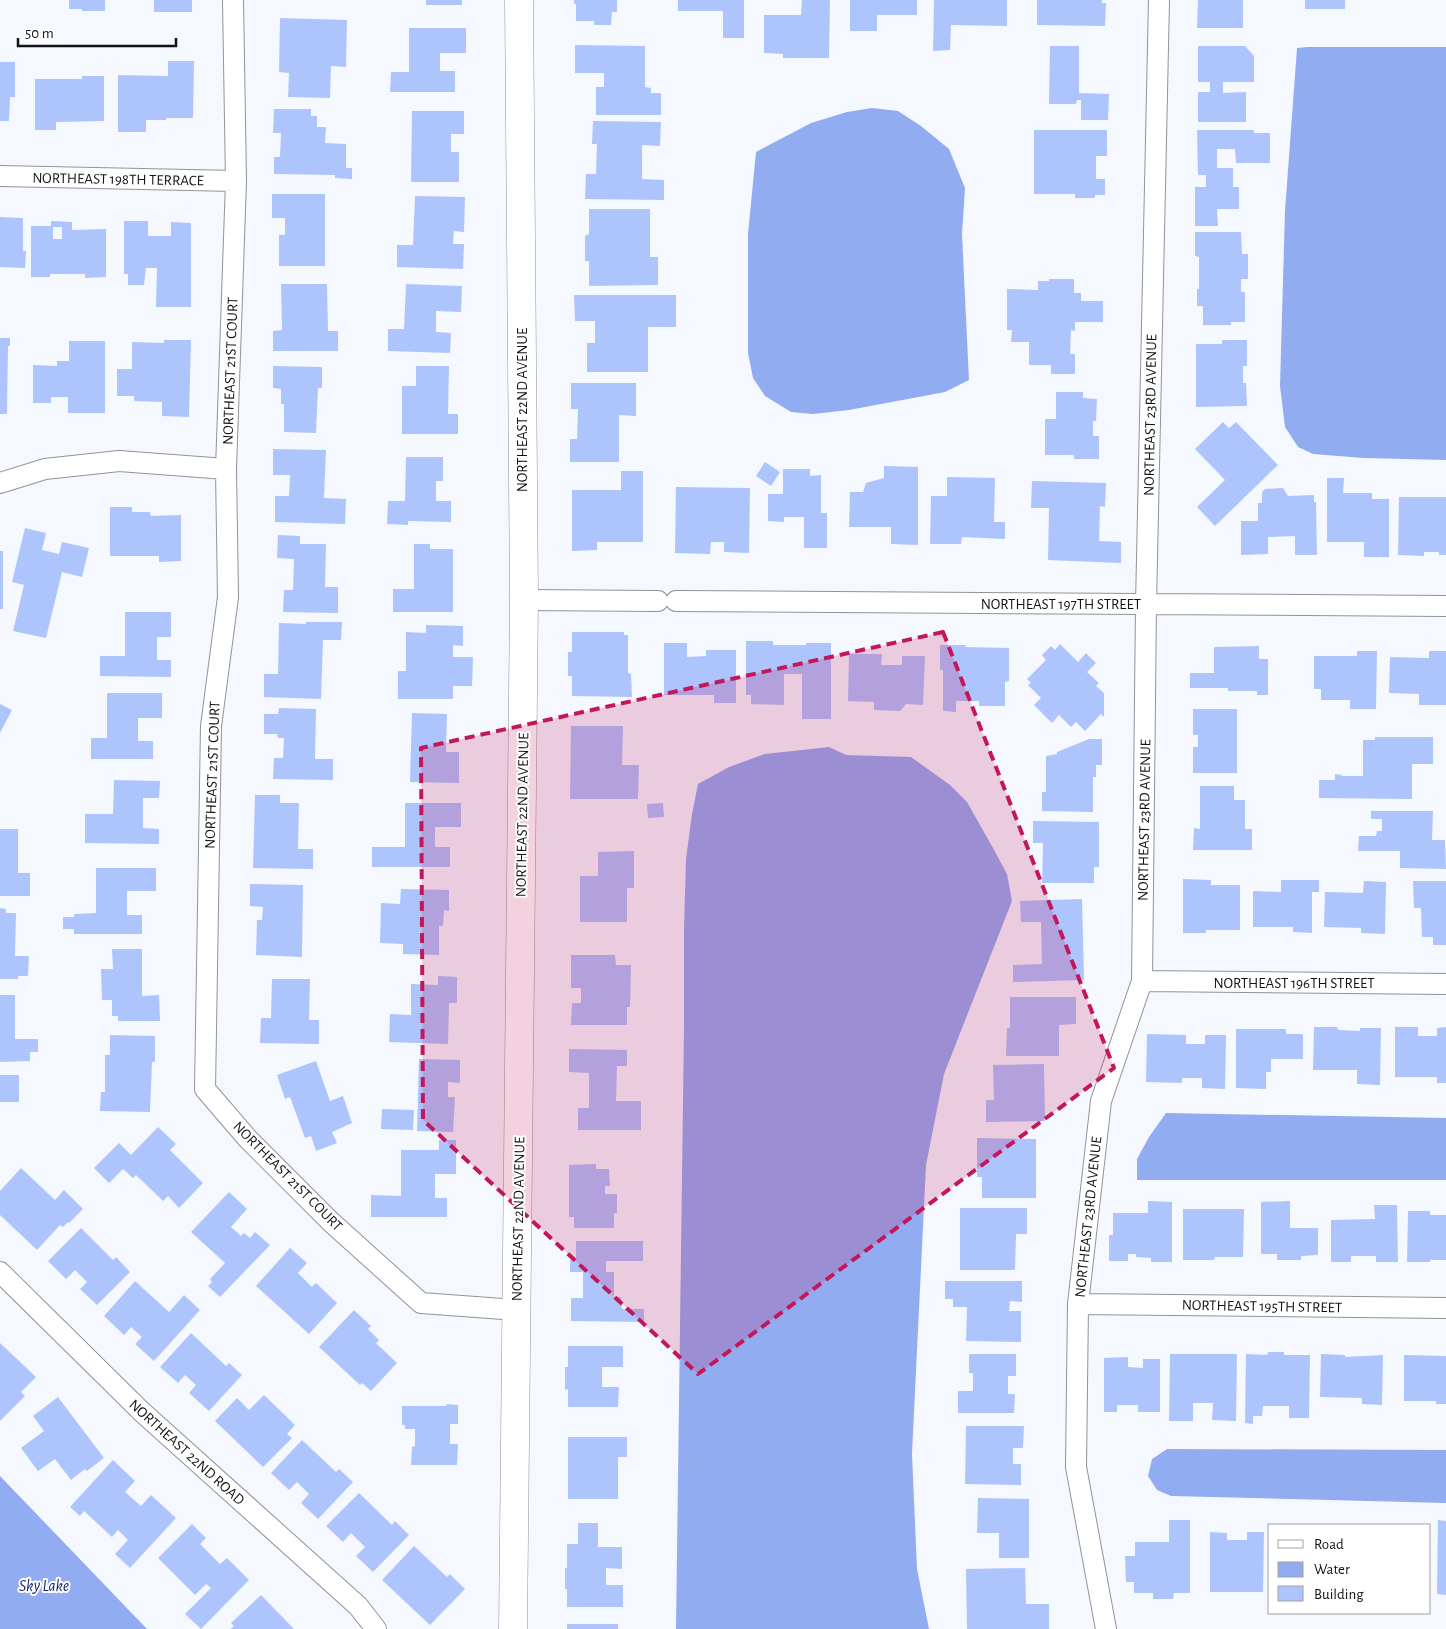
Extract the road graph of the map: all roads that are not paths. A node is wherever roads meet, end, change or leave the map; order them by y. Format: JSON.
{"nodes":[{"id":1,"x":233,"y":0,"type":"edge"},
{"id":2,"x":519,"y":0,"type":"edge"},
{"id":3,"x":1159,"y":0,"type":"edge"},
{"id":4,"x":0,"y":176,"type":"edge"},
{"id":5,"x":236,"y":181,"type":"junction"},
{"id":6,"x":226,"y":469,"type":"junction"},
{"id":7,"x":0,"y":483,"type":"edge"},
{"id":8,"x":524,"y":600,"type":"junction"},
{"id":9,"x":1146,"y":605,"type":"junction"},
{"id":10,"x":1446,"y":606,"type":"edge"},
{"id":11,"x":1142,"y":982,"type":"junction"},
{"id":12,"x":1446,"y":984,"type":"edge"},
{"id":13,"x":0,"y":1272,"type":"edge"},
{"id":14,"x":1078,"y":1304,"type":"junction"},
{"id":15,"x":1446,"y":1308,"type":"edge"},
{"id":16,"x":518,"y":1310,"type":"junction"},
{"id":17,"x":376,"y":1629,"type":"edge"},
{"id":18,"x":514,"y":1629,"type":"edge"},
{"id":19,"x":1106,"y":1629,"type":"edge"}],
"edges":[{"from":1,"to":5,"type":"street","name":"NORTHEAST 21ST COURT"},
{"from":2,"to":8,"type":"street","name":"NORTHEAST 22ND AVENUE"},
{"from":3,"to":9,"type":"street","name":"NORTHEAST 23RD AVENUE"},
{"from":4,"to":5,"type":"street","name":"NORTHEAST 198TH TERRACE"},
{"from":5,"to":6,"type":"street","name":"NORTHEAST 21ST COURT"},
{"from":6,"to":7,"type":"street"},
{"from":6,"to":16,"type":"street","name":"NORTHEAST 21ST COURT"},
{"from":8,"to":9,"type":"street","name":"NORTHEAST 197TH STREET"},
{"from":8,"to":16,"type":"street","name":"NORTHEAST 22ND AVENUE"},
{"from":9,"to":10,"type":"street","name":"NORTHEAST 197TH STREET"},
{"from":9,"to":11,"type":"street","name":"NORTHEAST 23RD AVENUE"},
{"from":11,"to":12,"type":"street","name":"NORTHEAST 196TH STREET"},
{"from":11,"to":14,"type":"street","name":"NORTHEAST 23RD AVENUE"},
{"from":13,"to":17,"type":"street","name":"NORTHEAST 22ND ROAD"},
{"from":14,"to":15,"type":"street","name":"NORTHEAST 195TH STREET"},
{"from":14,"to":19,"type":"street","name":"NORTHEAST 23RD AVENUE"},
{"from":16,"to":18,"type":"street","name":"NORTHEAST 22ND AVENUE"}]}
